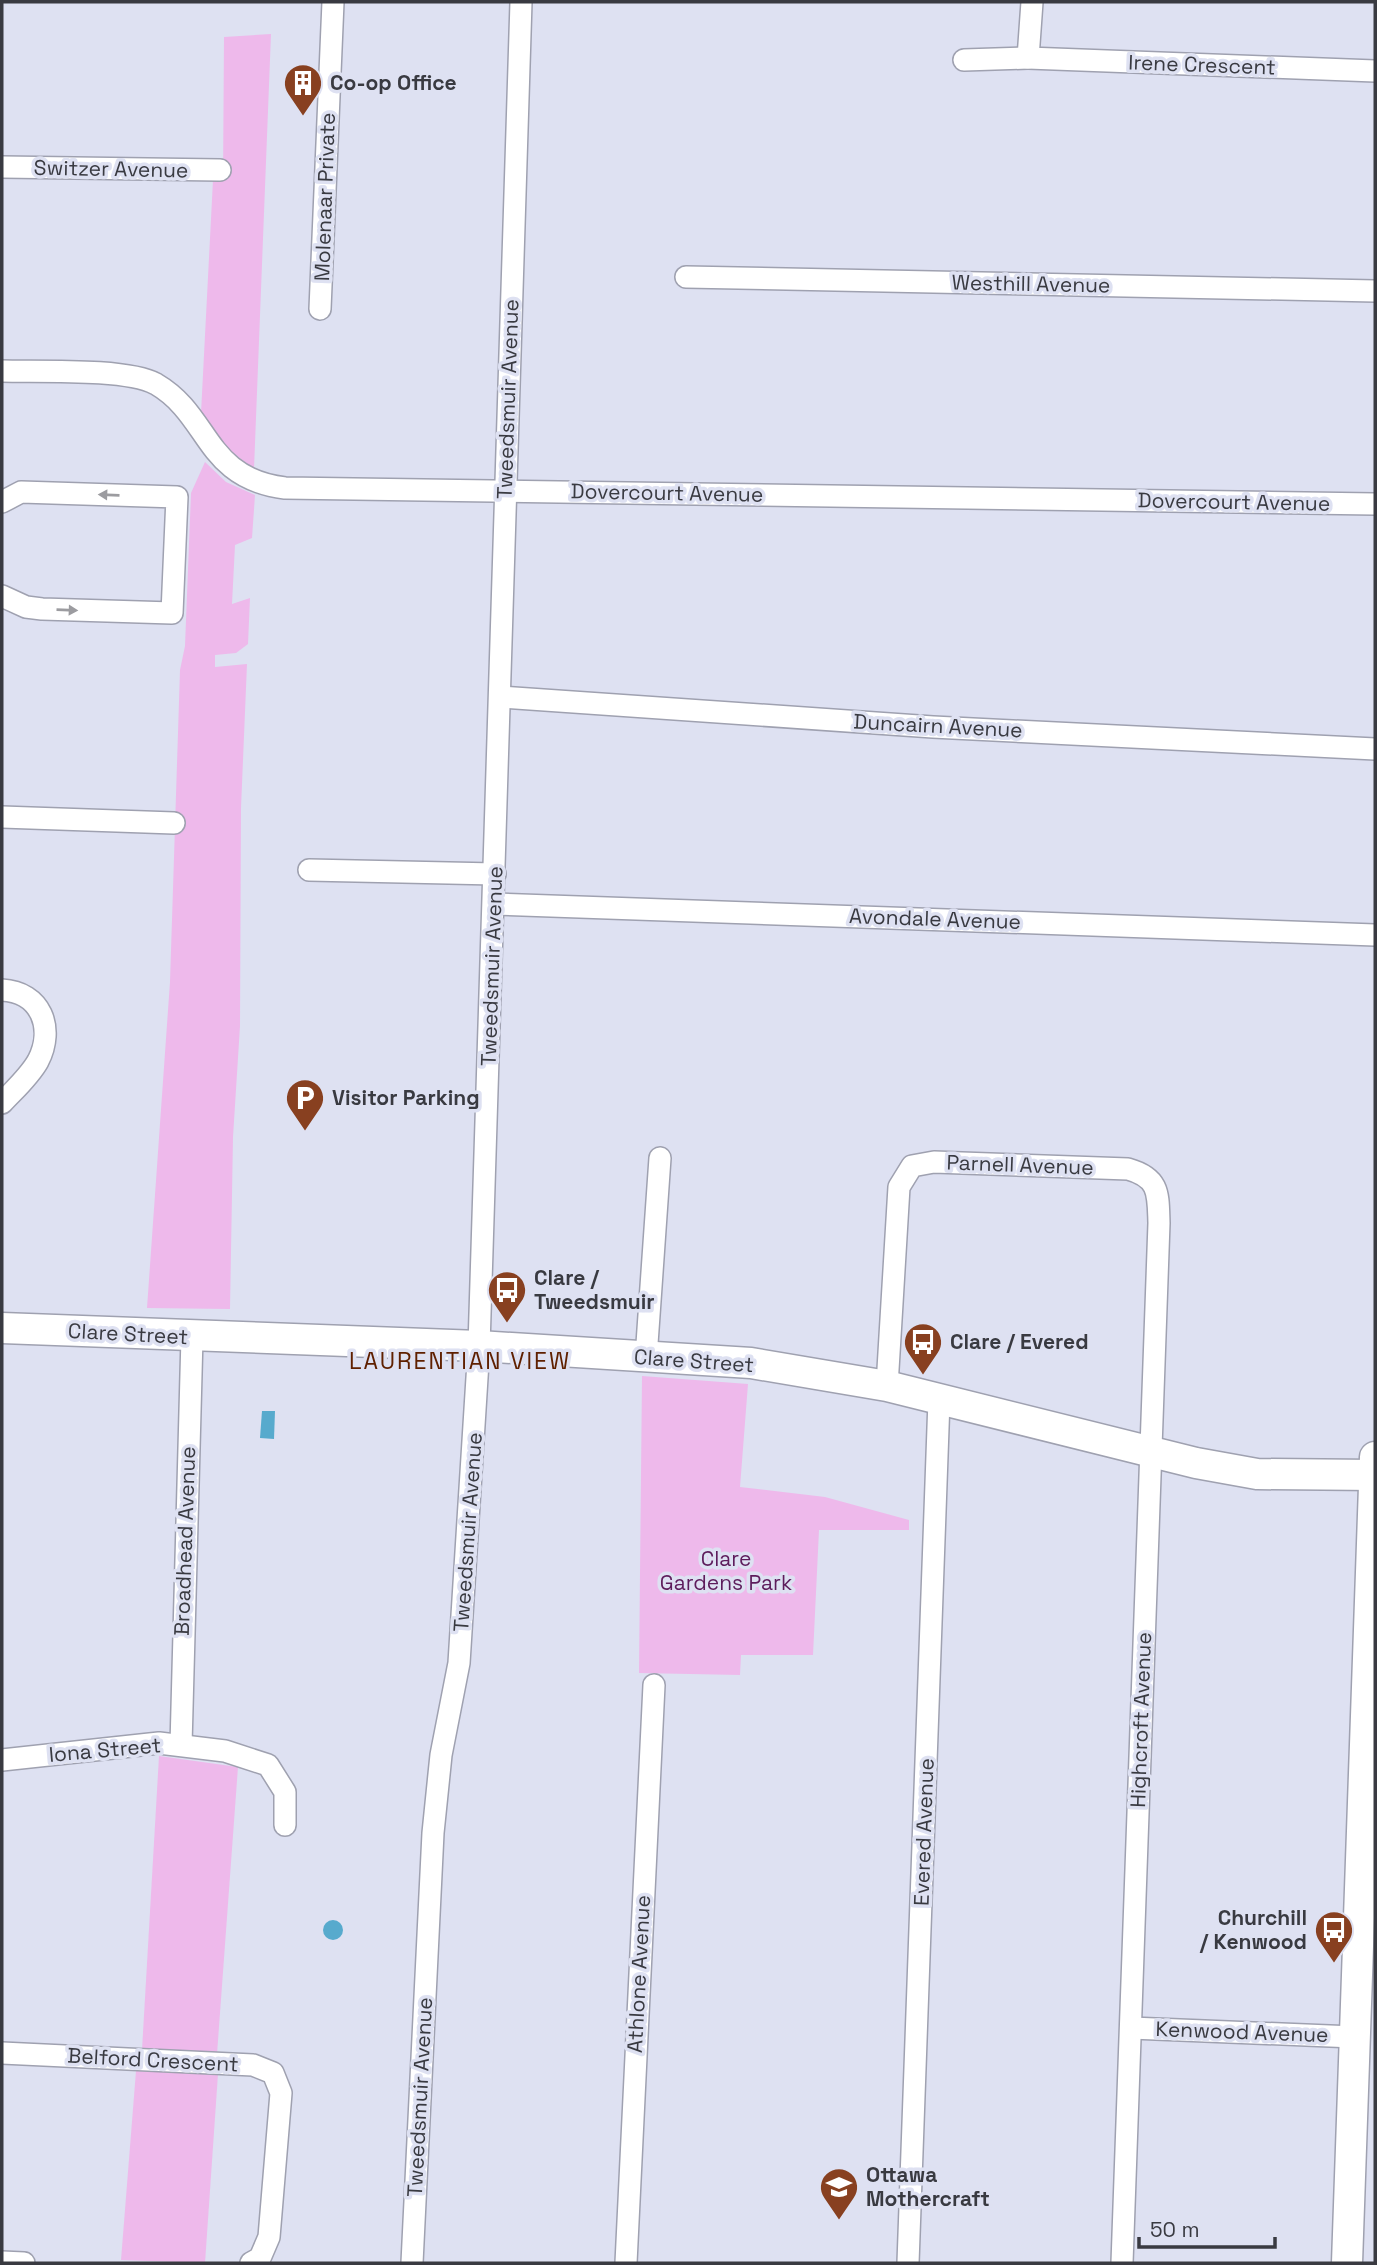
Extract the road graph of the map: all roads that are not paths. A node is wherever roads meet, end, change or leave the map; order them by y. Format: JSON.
{"nodes":[{"id":1,"x":333,"y":2,"type":"edge"},
{"id":2,"x":521,"y":2,"type":"edge"},
{"id":3,"x":1032,"y":2,"type":"edge"},
{"id":4,"x":1028,"y":58,"type":"junction"},
{"id":5,"x":964,"y":61,"type":"dead end"},
{"id":6,"x":1375,"y":71,"type":"edge"},
{"id":7,"x":2,"y":167,"type":"edge"},
{"id":8,"x":220,"y":170,"type":"dead end"},
{"id":9,"x":686,"y":277,"type":"dead end"},
{"id":10,"x":1375,"y":291,"type":"edge"},
{"id":11,"x":320,"y":309,"type":"dead end"},
{"id":12,"x":2,"y":371,"type":"edge"},
{"id":13,"x":505,"y":490,"type":"junction"},
{"id":14,"x":2,"y":502,"type":"edge"},
{"id":15,"x":1375,"y":504,"type":"edge"},
{"id":16,"x":2,"y":596,"type":"edge"},
{"id":17,"x":502,"y":697,"type":"junction"},
{"id":18,"x":1375,"y":749,"type":"edge"},
{"id":19,"x":2,"y":817,"type":"edge"},
{"id":20,"x":174,"y":822,"type":"dead end"},
{"id":21,"x":309,"y":870,"type":"dead end"},
{"id":22,"x":495,"y":874,"type":"junction"},
{"id":23,"x":495,"y":904,"type":"junction"},
{"id":24,"x":1375,"y":935,"type":"edge"},
{"id":25,"x":2,"y":990,"type":"edge"},
{"id":26,"x":2,"y":1103,"type":"edge"},
{"id":27,"x":660,"y":1158,"type":"dead end"},
{"id":28,"x":1150,"y":1179,"type":"joint"},
{"id":29,"x":2,"y":1328,"type":"edge"},
{"id":30,"x":192,"y":1337,"type":"junction"},
{"id":31,"x":479,"y":1346,"type":"junction"},
{"id":32,"x":646,"y":1358,"type":"junction"},
{"id":33,"x":887,"y":1387,"type":"junction"},
{"id":34,"x":939,"y":1400,"type":"junction"},
{"id":35,"x":1151,"y":1450,"type":"junction"},
{"id":36,"x":1375,"y":1457,"type":"edge"},
{"id":37,"x":1375,"y":1475,"type":"edge"},
{"id":38,"x":654,"y":1685,"type":"dead end"},
{"id":39,"x":181,"y":1745,"type":"junction"},
{"id":40,"x":2,"y":1760,"type":"edge"},
{"id":41,"x":285,"y":1825,"type":"dead end"},
{"id":42,"x":1361,"y":2018,"type":"edge"},
{"id":43,"x":1131,"y":2028,"type":"junction"},
{"id":44,"x":2,"y":2053,"type":"edge"},
{"id":45,"x":2,"y":2262,"type":"edge"},
{"id":46,"x":24,"y":2263,"type":"edge"},
{"id":47,"x":251,"y":2263,"type":"edge"},
{"id":48,"x":412,"y":2263,"type":"edge"},
{"id":49,"x":626,"y":2263,"type":"edge"},
{"id":50,"x":908,"y":2263,"type":"edge"},
{"id":51,"x":1122,"y":2263,"type":"edge"},
{"id":52,"x":1347,"y":2263,"type":"edge"}],
"edges":[{"from":1,"to":11,"type":"street","name":"Molenaar Private"},
{"from":2,"to":13,"type":"street","name":"Tweedsmuir Avenue"},
{"from":3,"to":4,"type":"street"},
{"from":4,"to":5,"type":"street","name":"Irene Crescent"},
{"from":4,"to":6,"type":"street","name":"Irene Crescent"},
{"from":7,"to":8,"type":"street","name":"Switzer Avenue"},
{"from":9,"to":10,"type":"street","name":"Westhill Avenue"},
{"from":12,"to":13,"type":"street","name":"Dovercourt Avenue"},
{"from":13,"to":15,"type":"street","name":"Dovercourt Avenue"},
{"from":13,"to":17,"type":"street","name":"Tweedsmuir Avenue"},
{"from":16,"to":14,"type":"street","one_way":true},
{"from":17,"to":18,"type":"street","name":"Duncairn Avenue"},
{"from":17,"to":22,"type":"street","name":"Tweedsmuir Avenue"},
{"from":19,"to":20,"type":"street"},
{"from":21,"to":22,"type":"street"},
{"from":22,"to":23,"type":"street","name":"Tweedsmuir Avenue"},
{"from":23,"to":24,"type":"street","name":"Avondale Avenue"},
{"from":23,"to":31,"type":"street","name":"Tweedsmuir Avenue"},
{"from":25,"to":26,"type":"street"},
{"from":27,"to":32,"type":"street"},
{"from":28,"to":33,"type":"street","name":"Parnell Avenue"},
{"from":28,"to":35,"type":"street","name":"Highcroft Avenue"},
{"from":29,"to":30,"type":"street","name":"Clare Street"},
{"from":30,"to":31,"type":"street","name":"Clare Street"},
{"from":30,"to":39,"type":"street","name":"Broadhead Avenue"},
{"from":31,"to":32,"type":"street","name":"Clare Street"},
{"from":31,"to":48,"type":"street","name":"Tweedsmuir Avenue"},
{"from":32,"to":33,"type":"street","name":"Clare Street"},
{"from":33,"to":34,"type":"street","name":"Clare Street"},
{"from":34,"to":35,"type":"street","name":"Clare Street"},
{"from":34,"to":50,"type":"street","name":"Evered Avenue"},
{"from":35,"to":37,"type":"street","name":"Clare Street"},
{"from":35,"to":43,"type":"street","name":"Highcroft Avenue"},
{"from":36,"to":37,"type":"street"},
{"from":37,"to":42,"type":"street"},
{"from":38,"to":49,"type":"street","name":"Athlone Avenue"},
{"from":39,"to":40,"type":"street","name":"Iona Street"},
{"from":39,"to":41,"type":"street","name":"Iona Street"},
{"from":42,"to":43,"type":"street","name":"Kenwood Avenue"},
{"from":42,"to":52,"type":"street"},
{"from":43,"to":51,"type":"street","name":"Highcroft Avenue"},
{"from":44,"to":47,"type":"street","name":"Belford Crescent"},
{"from":45,"to":46,"type":"street"}]}
